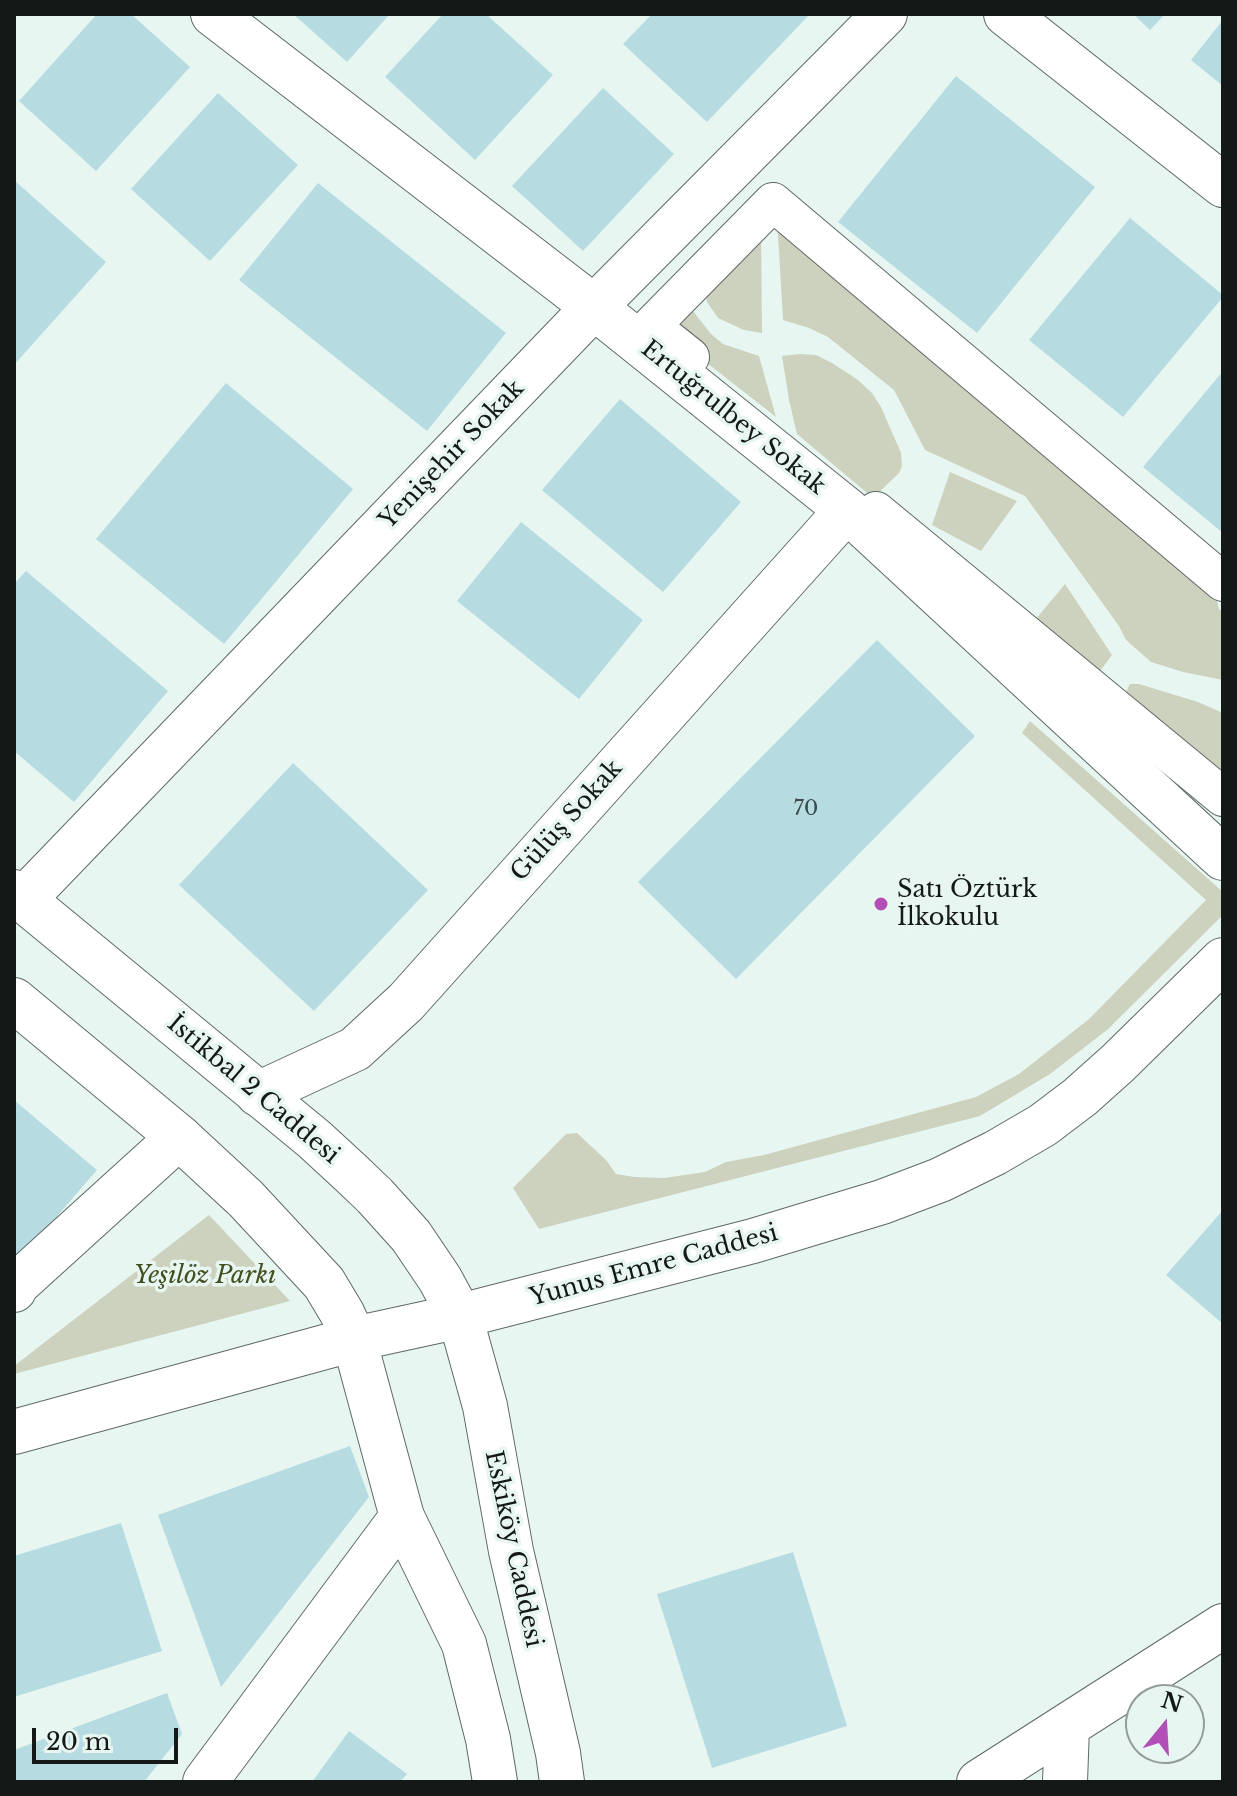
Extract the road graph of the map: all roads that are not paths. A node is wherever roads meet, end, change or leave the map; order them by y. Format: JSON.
{"nodes":[{"id":1,"x":213,"y":14,"type":"edge"},
{"id":2,"x":885,"y":14,"type":"edge"},
{"id":3,"x":1006,"y":14,"type":"edge"},
{"id":4,"x":1223,"y":185,"type":"edge"},
{"id":5,"x":594,"y":307,"type":"junction"},
{"id":6,"x":847,"y":510,"type":"junction"},
{"id":7,"x":1223,"y":582,"type":"edge"},
{"id":8,"x":1223,"y":797,"type":"edge"},
{"id":9,"x":1223,"y":858,"type":"edge"},
{"id":10,"x":18,"y":896,"type":"edge"},
{"id":11,"x":1223,"y":960,"type":"edge"},
{"id":12,"x":14,"y":1000,"type":"edge"},
{"id":13,"x":258,"y":1094,"type":"junction"},
{"id":14,"x":179,"y":1137,"type":"junction"},
{"id":15,"x":14,"y":1290,"type":"edge"},
{"id":16,"x":460,"y":1316,"type":"junction"},
{"id":17,"x":354,"y":1339,"type":"junction"},
{"id":18,"x":14,"y":1432,"type":"edge"},
{"id":19,"x":402,"y":1517,"type":"junction"},
{"id":20,"x":1223,"y":1626,"type":"edge"},
{"id":21,"x":1067,"y":1727,"type":"junction"},
{"id":22,"x":205,"y":1782,"type":"edge"},
{"id":23,"x":495,"y":1782,"type":"edge"},
{"id":24,"x":562,"y":1782,"type":"edge"},
{"id":25,"x":979,"y":1782,"type":"edge"},
{"id":26,"x":1065,"y":1782,"type":"edge"}],
"edges":[{"from":1,"to":5,"type":"street","name":"Ertuğrulbey Sokak"},
{"from":2,"to":5,"type":"street","name":"Yenişehir Sokak"},
{"from":3,"to":4,"type":"street"},
{"from":5,"to":6,"type":"street","name":"Ertuğrulbey Sokak"},
{"from":5,"to":10,"type":"street","name":"Yenişehir Sokak"},
{"from":6,"to":9,"type":"street","name":"Ertuğrulbey Sokak"},
{"from":6,"to":13,"type":"street","name":"Gülüş Sokak"},
{"from":7,"to":8,"type":"street"},
{"from":10,"to":13,"type":"street","name":"İstikbal 2 Caddesi"},
{"from":11,"to":16,"type":"street","name":"Yunus Emre Caddesi"},
{"from":12,"to":14,"type":"street"},
{"from":13,"to":16,"type":"street","name":"İstikbal 2 Caddesi"},
{"from":14,"to":15,"type":"street"},
{"from":14,"to":17,"type":"street"},
{"from":16,"to":17,"type":"street","name":"Yunus Emre Caddesi"},
{"from":16,"to":24,"type":"street","name":"Eskiköy Caddesi"},
{"from":17,"to":18,"type":"street","name":"Yunus Emre Caddesi"},
{"from":17,"to":19,"type":"street"},
{"from":19,"to":22,"type":"street"},
{"from":19,"to":23,"type":"street"},
{"from":20,"to":21,"type":"street"},
{"from":21,"to":25,"type":"street"},
{"from":21,"to":26,"type":"street"}]}
